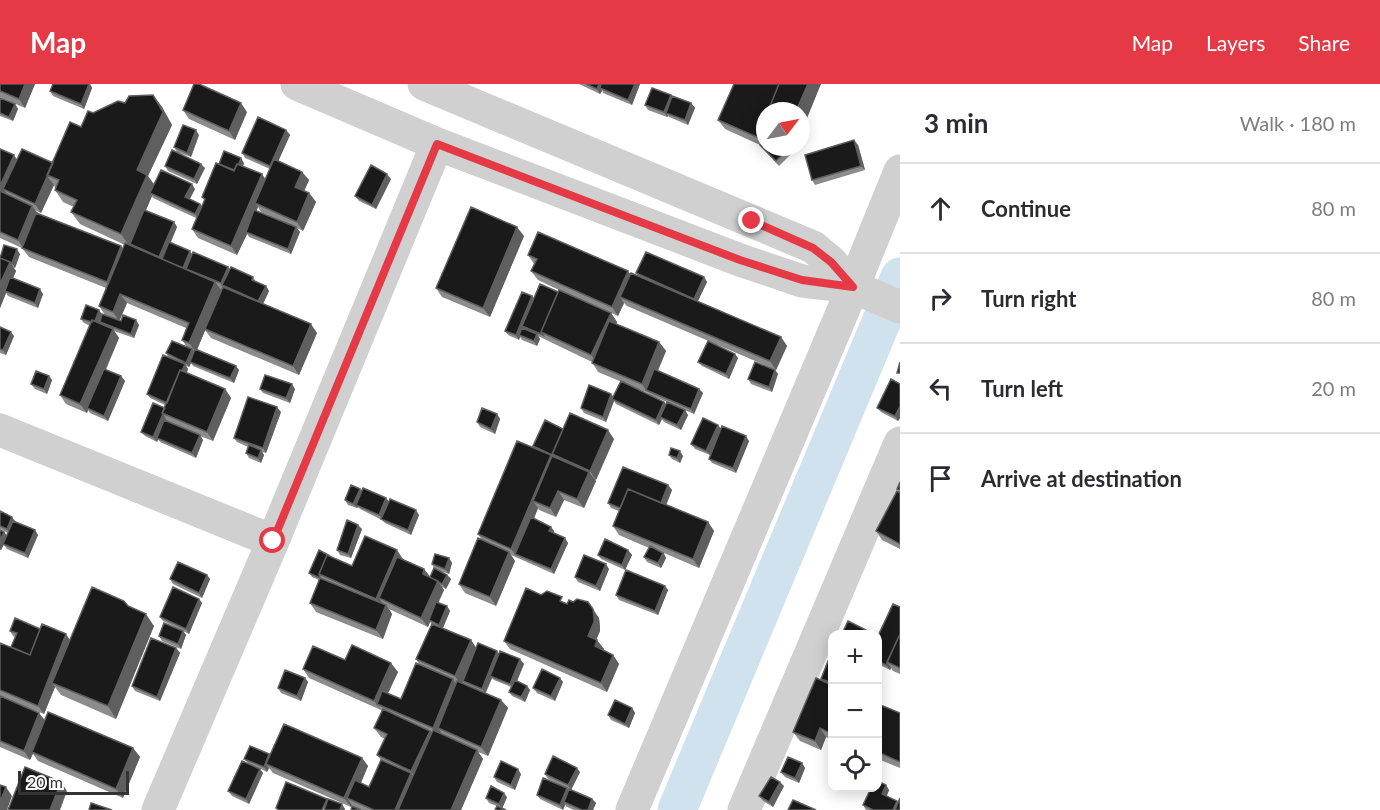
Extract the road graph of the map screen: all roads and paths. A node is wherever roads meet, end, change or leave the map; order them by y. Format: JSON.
{"nodes":[{"id":1,"x":297,"y":84,"type":"edge"},
{"id":2,"x":424,"y":84,"type":"edge"},
{"id":3,"x":437,"y":144,"type":"junction"},
{"id":4,"x":900,"y":171,"type":"edge"},
{"id":5,"x":875,"y":296,"type":"edge"},
{"id":6,"x":0,"y":430,"type":"edge"},
{"id":7,"x":900,"y":443,"type":"edge"},
{"id":8,"x":273,"y":541,"type":"junction"},
{"id":9,"x":158,"y":810,"type":"edge"},
{"id":10,"x":632,"y":810,"type":"edge"},
{"id":11,"x":744,"y":810,"type":"edge"}],
"edges":[{"from":1,"to":3,"type":"street"},
{"from":2,"to":5,"type":"street"},
{"from":3,"to":5,"type":"street"},
{"from":3,"to":8,"type":"street"},
{"from":4,"to":5,"type":"street"},
{"from":5,"to":10,"type":"street"},
{"from":6,"to":8,"type":"street"},
{"from":7,"to":11,"type":"street"},
{"from":8,"to":9,"type":"street"}]}
